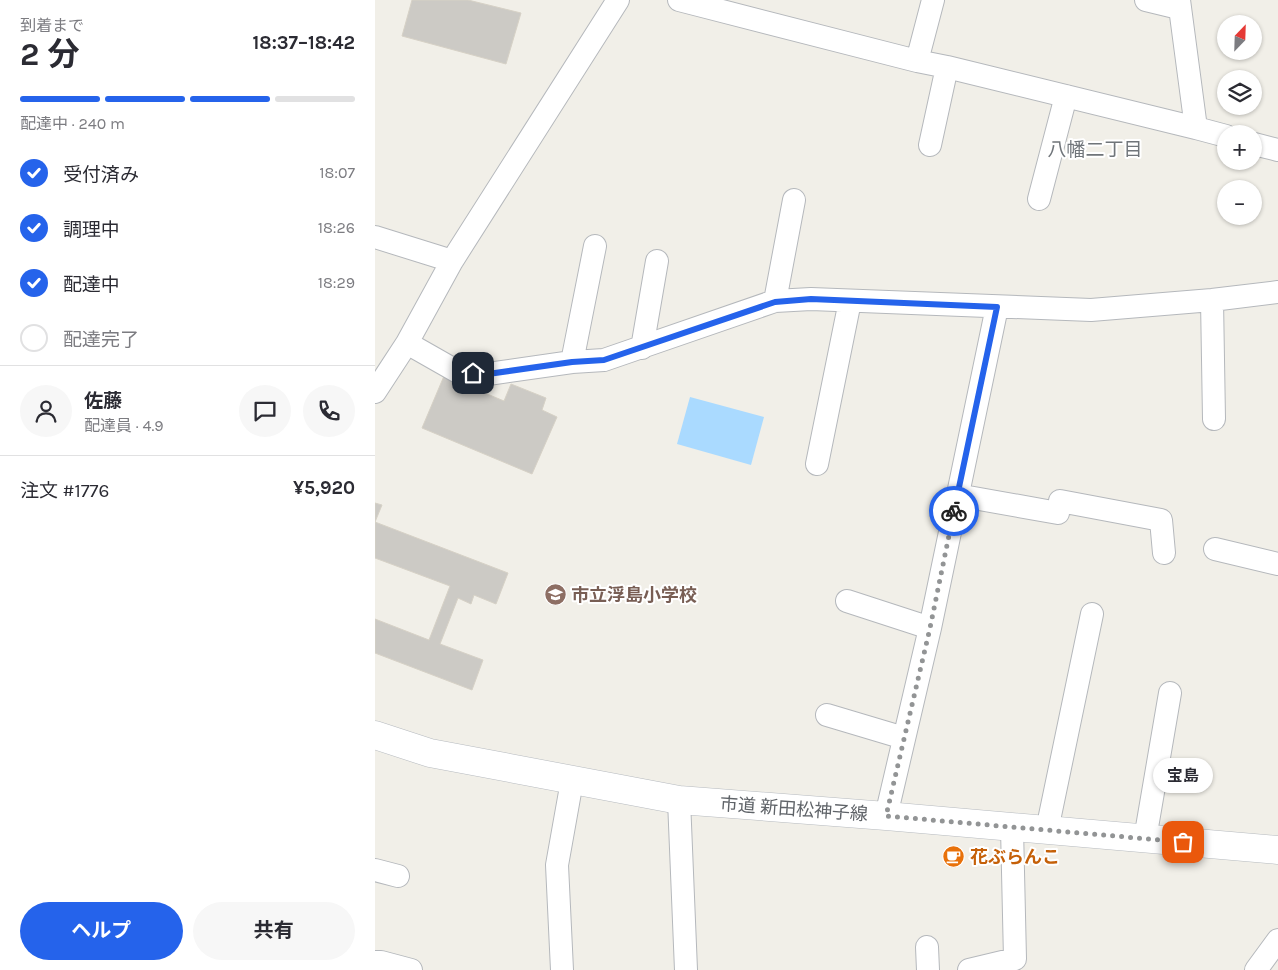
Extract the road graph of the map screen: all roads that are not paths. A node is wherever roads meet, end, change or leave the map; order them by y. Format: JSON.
{"nodes":[{"id":1,"x":616,"y":0,"type":"edge"},
{"id":2,"x":679,"y":0,"type":"edge"},
{"id":3,"x":933,"y":0,"type":"edge"},
{"id":4,"x":1146,"y":0,"type":"edge"},
{"id":5,"x":1179,"y":4,"type":"edge"},
{"id":6,"x":917,"y":61,"type":"junction"},
{"id":7,"x":947,"y":67,"type":"junction"},
{"id":8,"x":1066,"y":96,"type":"junction"},
{"id":9,"x":1196,"y":128,"type":"junction"},
{"id":10,"x":1217,"y":134,"type":"edge"},
{"id":11,"x":930,"y":145,"type":"dead end"},
{"id":12,"x":1262,"y":146,"type":"edge"},
{"id":13,"x":1278,"y":150,"type":"edge"},
{"id":14,"x":1039,"y":199,"type":"dead end"},
{"id":15,"x":794,"y":200,"type":"dead end"},
{"id":16,"x":375,"y":237,"type":"edge"},
{"id":17,"x":595,"y":246,"type":"dead end"},
{"id":18,"x":657,"y":261,"type":"dead end"},
{"id":19,"x":451,"y":262,"type":"junction"},
{"id":20,"x":1278,"y":292,"type":"edge"},
{"id":21,"x":1213,"y":300,"type":"junction"},
{"id":22,"x":850,"y":301,"type":"junction"},
{"id":23,"x":775,"y":302,"type":"junction"},
{"id":24,"x":997,"y":307,"type":"junction"},
{"id":25,"x":407,"y":343,"type":"junction"},
{"id":26,"x":642,"y":348,"type":"junction"},
{"id":27,"x":572,"y":362,"type":"junction"},
{"id":28,"x":377,"y":385,"type":"edge"},
{"id":29,"x":1214,"y":419,"type":"dead end"},
{"id":30,"x":817,"y":464,"type":"dead end"},
{"id":31,"x":957,"y":495,"type":"junction"},
{"id":32,"x":1215,"y":549,"type":"dead end"},
{"id":33,"x":1164,"y":553,"type":"dead end"},
{"id":34,"x":1278,"y":564,"type":"edge"},
{"id":35,"x":847,"y":601,"type":"dead end"},
{"id":36,"x":1092,"y":614,"type":"dead end"},
{"id":37,"x":930,"y":628,"type":"junction"},
{"id":38,"x":1171,"y":694,"type":"dead end"},
{"id":39,"x":827,"y":715,"type":"dead end"},
{"id":40,"x":375,"y":736,"type":"edge"},
{"id":41,"x":904,"y":738,"type":"junction"},
{"id":42,"x":572,"y":781,"type":"junction"},
{"id":43,"x":679,"y":800,"type":"junction"},
{"id":44,"x":886,"y":816,"type":"junction"},
{"id":45,"x":1012,"y":828,"type":"junction"},
{"id":46,"x":1047,"y":830,"type":"junction"},
{"id":47,"x":1145,"y":838,"type":"junction"},
{"id":48,"x":1278,"y":850,"type":"edge"},
{"id":49,"x":375,"y":870,"type":"edge"},
{"id":50,"x":398,"y":876,"type":"dead end"},
{"id":51,"x":1278,"y":940,"type":"edge"},
{"id":52,"x":927,"y":947,"type":"dead end"},
{"id":53,"x":375,"y":962,"type":"edge"},
{"id":54,"x":411,"y":970,"type":"edge"},
{"id":55,"x":562,"y":970,"type":"edge"},
{"id":56,"x":687,"y":970,"type":"edge"},
{"id":57,"x":928,"y":970,"type":"edge"},
{"id":58,"x":969,"y":970,"type":"edge"},
{"id":59,"x":1256,"y":970,"type":"edge"}],
"edges":[{"from":1,"to":19,"type":"street"},
{"from":2,"to":6,"type":"street"},
{"from":3,"to":6,"type":"street"},
{"from":4,"to":5,"type":"street"},
{"from":5,"to":9,"type":"street"},
{"from":6,"to":7,"type":"street"},
{"from":7,"to":8,"type":"street"},
{"from":7,"to":11,"type":"street"},
{"from":8,"to":9,"type":"street"},
{"from":8,"to":14,"type":"street"},
{"from":9,"to":10,"type":"street"},
{"from":12,"to":13,"type":"street"},
{"from":15,"to":23,"type":"street"},
{"from":16,"to":19,"type":"street"},
{"from":17,"to":27,"type":"street"},
{"from":18,"to":26,"type":"street"},
{"from":19,"to":25,"type":"street"},
{"from":20,"to":21,"type":"street"},
{"from":21,"to":24,"type":"street"},
{"from":21,"to":29,"type":"street"},
{"from":22,"to":23,"type":"street"},
{"from":22,"to":24,"type":"street"},
{"from":22,"to":30,"type":"street"},
{"from":23,"to":26,"type":"street"},
{"from":24,"to":31,"type":"street"},
{"from":25,"to":27,"type":"street"},
{"from":25,"to":28,"type":"street"},
{"from":26,"to":27,"type":"street"},
{"from":31,"to":33,"type":"street"},
{"from":31,"to":37,"type":"street"},
{"from":32,"to":34,"type":"street"},
{"from":35,"to":37,"type":"street"},
{"from":36,"to":46,"type":"street"},
{"from":37,"to":41,"type":"street"},
{"from":38,"to":47,"type":"street"},
{"from":39,"to":41,"type":"street"},
{"from":40,"to":42,"type":"street","name":"市道 新田松神子線"},
{"from":41,"to":44,"type":"street"},
{"from":42,"to":43,"type":"street","name":"市道 新田松神子線"},
{"from":42,"to":55,"type":"street"},
{"from":43,"to":44,"type":"street","name":"市道 新田松神子線"},
{"from":43,"to":56,"type":"street"},
{"from":44,"to":45,"type":"street","name":"市道 新田松神子線"},
{"from":45,"to":46,"type":"street","name":"市道 新田松神子線"},
{"from":45,"to":58,"type":"street"},
{"from":46,"to":47,"type":"street","name":"市道 新田松神子線"},
{"from":47,"to":48,"type":"street","name":"市道 新田松神子線"},
{"from":49,"to":50,"type":"street"},
{"from":51,"to":59,"type":"street"},
{"from":52,"to":57,"type":"street"},
{"from":53,"to":54,"type":"street"}]}
